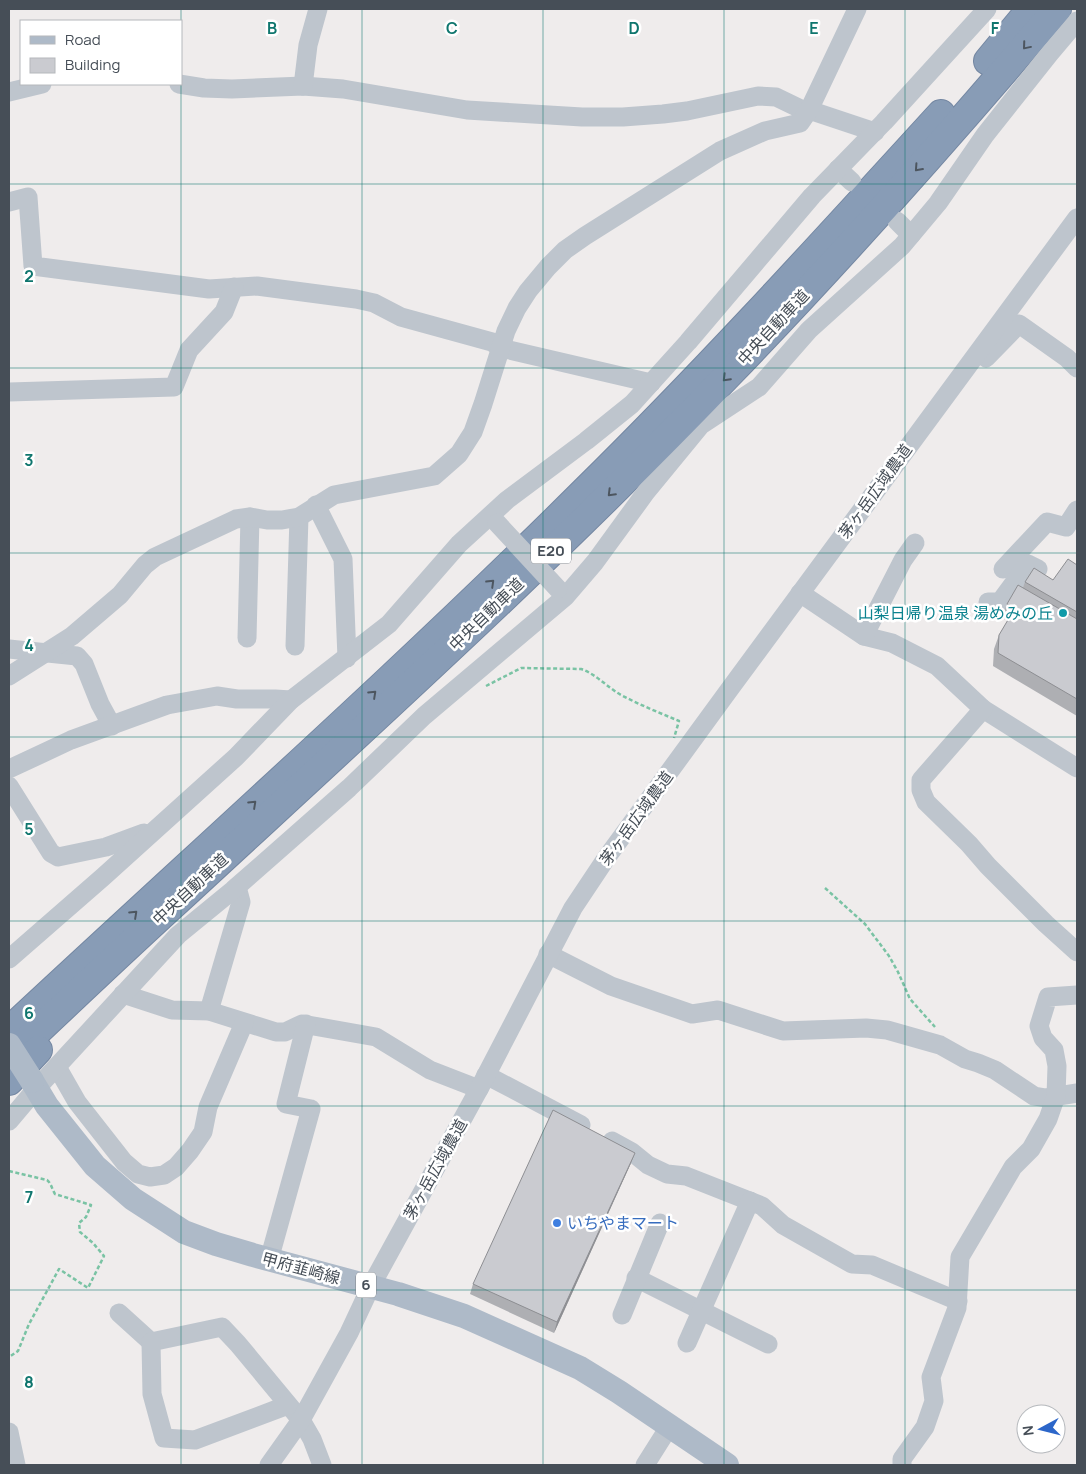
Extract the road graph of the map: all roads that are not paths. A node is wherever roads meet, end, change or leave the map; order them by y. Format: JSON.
{"nodes":[{"id":1,"x":318,"y":9,"type":"edge"},
{"id":2,"x":857,"y":9,"type":"edge"},
{"id":3,"x":987,"y":9,"type":"edge"},
{"id":4,"x":1031,"y":9,"type":"edge"},
{"id":5,"x":1057,"y":9,"type":"edge"},
{"id":6,"x":1077,"y":21,"type":"edge"},
{"id":7,"x":182,"y":84,"type":"edge"},
{"id":8,"x":38,"y":85,"type":"edge"},
{"id":9,"x":303,"y":86,"type":"junction"},
{"id":10,"x":9,"y":92,"type":"edge"},
{"id":11,"x":808,"y":111,"type":"junction"},
{"id":12,"x":875,"y":132,"type":"junction"},
{"id":13,"x":838,"y":170,"type":"junction"},
{"id":14,"x":852,"y":182,"type":"dead end"},
{"id":15,"x":9,"y":202,"type":"edge"},
{"id":16,"x":1077,"y":218,"type":"edge"},
{"id":17,"x":897,"y":221,"type":"dead end"},
{"id":18,"x":912,"y":234,"type":"junction"},
{"id":19,"x":234,"y":287,"type":"junction"},
{"id":20,"x":501,"y":348,"type":"junction"},
{"id":21,"x":967,"y":366,"type":"junction"},
{"id":22,"x":1077,"y":368,"type":"edge"},
{"id":23,"x":651,"y":383,"type":"junction"},
{"id":24,"x":9,"y":392,"type":"edge"},
{"id":25,"x":316,"y":506,"type":"junction"},
{"id":26,"x":1077,"y":510,"type":"edge"},
{"id":27,"x":250,"y":517,"type":"junction"},
{"id":28,"x":299,"y":517,"type":"junction"},
{"id":29,"x":493,"y":519,"type":"junction"},
{"id":30,"x":915,"y":543,"type":"dead end"},
{"id":31,"x":1038,"y":568,"type":"edge"},
{"id":32,"x":1004,"y":569,"type":"dead end"},
{"id":33,"x":562,"y":593,"type":"junction"},
{"id":34,"x":800,"y":593,"type":"junction"},
{"id":35,"x":988,"y":602,"type":"dead end"},
{"id":36,"x":864,"y":636,"type":"junction"},
{"id":37,"x":247,"y":638,"type":"dead end"},
{"id":38,"x":295,"y":646,"type":"dead end"},
{"id":39,"x":9,"y":648,"type":"edge"},
{"id":40,"x":46,"y":653,"type":"junction"},
{"id":41,"x":347,"y":658,"type":"junction"},
{"id":42,"x":9,"y":676,"type":"edge"},
{"id":43,"x":291,"y":700,"type":"junction"},
{"id":44,"x":983,"y":709,"type":"junction"},
{"id":45,"x":112,"y":726,"type":"junction"},
{"id":46,"x":1077,"y":768,"type":"edge"},
{"id":47,"x":9,"y":769,"type":"edge"},
{"id":48,"x":9,"y":786,"type":"edge"},
{"id":49,"x":148,"y":837,"type":"junction"},
{"id":50,"x":237,"y":887,"type":"junction"},
{"id":51,"x":177,"y":900,"type":"junction"},
{"id":52,"x":111,"y":936,"type":"junction"},
{"id":53,"x":1077,"y":952,"type":"edge"},
{"id":54,"x":548,"y":954,"type":"junction"},
{"id":55,"x":9,"y":958,"type":"edge"},
{"id":56,"x":123,"y":994,"type":"junction"},
{"id":57,"x":1077,"y":995,"type":"edge"},
{"id":58,"x":209,"y":1011,"type":"junction"},
{"id":59,"x":9,"y":1019,"type":"edge"},
{"id":60,"x":244,"y":1023,"type":"junction"},
{"id":61,"x":306,"y":1024,"type":"junction"},
{"id":62,"x":9,"y":1031,"type":"edge"},
{"id":63,"x":9,"y":1045,"type":"edge"},
{"id":64,"x":9,"y":1058,"type":"edge"},
{"id":65,"x":57,"y":1067,"type":"junction"},
{"id":66,"x":482,"y":1082,"type":"junction"},
{"id":67,"x":26,"y":1084,"type":"edge"},
{"id":68,"x":1077,"y":1094,"type":"edge"},
{"id":69,"x":1056,"y":1096,"type":"junction"},
{"id":70,"x":9,"y":1121,"type":"edge"},
{"id":71,"x":123,"y":1176,"type":"junction"},
{"id":72,"x":750,"y":1201,"type":"junction"},
{"id":73,"x":660,"y":1223,"type":"dead end"},
{"id":74,"x":269,"y":1260,"type":"junction"},
{"id":75,"x":636,"y":1278,"type":"junction"},
{"id":76,"x":371,"y":1286,"type":"junction"},
{"id":77,"x":958,"y":1301,"type":"junction"},
{"id":78,"x":701,"y":1310,"type":"junction"},
{"id":79,"x":119,"y":1313,"type":"dead end"},
{"id":80,"x":622,"y":1315,"type":"dead end"},
{"id":81,"x":151,"y":1342,"type":"junction"},
{"id":82,"x":687,"y":1343,"type":"dead end"},
{"id":83,"x":768,"y":1344,"type":"dead end"},
{"id":84,"x":288,"y":1405,"type":"junction"},
{"id":85,"x":301,"y":1420,"type":"junction"},
{"id":86,"x":670,"y":1427,"type":"junction"},
{"id":87,"x":9,"y":1432,"type":"edge"},
{"id":88,"x":16,"y":1465,"type":"edge"},
{"id":89,"x":269,"y":1465,"type":"edge"},
{"id":90,"x":322,"y":1465,"type":"edge"},
{"id":91,"x":645,"y":1465,"type":"edge"},
{"id":92,"x":727,"y":1465,"type":"edge"},
{"id":93,"x":902,"y":1465,"type":"edge"}],
"edges":[{"from":1,"to":9,"type":"street"},
{"from":2,"to":11,"type":"street"},
{"from":3,"to":12,"type":"street"},
{"from":52,"to":4,"type":"highway","name":"中央自動車道","number":"E20","one_way":true},
{"from":5,"to":51,"type":"highway","name":"中央自動車道","number":"E20","one_way":true},
{"from":6,"to":18,"type":"street"},
{"from":7,"to":9,"type":"street"},
{"from":8,"to":10,"type":"street"},
{"from":9,"to":11,"type":"street"},
{"from":11,"to":12,"type":"street"},
{"from":11,"to":20,"type":"street"},
{"from":12,"to":13,"type":"street"},
{"from":13,"to":14,"type":"street"},
{"from":13,"to":23,"type":"street"},
{"from":15,"to":19,"type":"street"},
{"from":16,"to":21,"type":"street","name":"茅ヶ岳広域農道"},
{"from":17,"to":18,"type":"street"},
{"from":18,"to":33,"type":"street"},
{"from":19,"to":20,"type":"street"},
{"from":19,"to":24,"type":"street"},
{"from":20,"to":23,"type":"street"},
{"from":20,"to":25,"type":"street"},
{"from":21,"to":22,"type":"street"},
{"from":21,"to":34,"type":"street","name":"茅ヶ岳広域農道"},
{"from":23,"to":29,"type":"street"},
{"from":25,"to":28,"type":"street"},
{"from":25,"to":41,"type":"street"},
{"from":26,"to":32,"type":"street"},
{"from":27,"to":28,"type":"street"},
{"from":27,"to":37,"type":"street"},
{"from":27,"to":40,"type":"street"},
{"from":28,"to":38,"type":"street"},
{"from":29,"to":33,"type":"street","bridge":true},
{"from":29,"to":41,"type":"street"},
{"from":30,"to":36,"type":"street"},
{"from":31,"to":35,"type":"street"},
{"from":33,"to":50,"type":"street"},
{"from":34,"to":36,"type":"street"},
{"from":34,"to":54,"type":"street","name":"茅ヶ岳広域農道"},
{"from":36,"to":44,"type":"street"},
{"from":39,"to":40,"type":"street"},
{"from":40,"to":42,"type":"street"},
{"from":40,"to":45,"type":"street"},
{"from":41,"to":43,"type":"street"},
{"from":43,"to":45,"type":"street"},
{"from":43,"to":49,"type":"street"},
{"from":44,"to":46,"type":"street"},
{"from":44,"to":53,"type":"street"},
{"from":45,"to":47,"type":"street"},
{"from":48,"to":49,"type":"street"},
{"from":49,"to":55,"type":"street"},
{"from":50,"to":56,"type":"street"},
{"from":50,"to":58,"type":"street"},
{"from":51,"to":64,"type":"highway","name":"中央自動車道","number":"E20"},
{"from":51,"to":67,"type":"highway"},
{"from":52,"to":59,"type":"highway"},
{"from":52,"to":62,"type":"highway","name":"中央自動車道","number":"E20"},
{"from":54,"to":66,"type":"street","name":"茅ヶ岳広域農道"},
{"from":54,"to":69,"type":"street"},
{"from":56,"to":58,"type":"street"},
{"from":56,"to":65,"type":"street"},
{"from":57,"to":69,"type":"street"},
{"from":58,"to":60,"type":"street"},
{"from":60,"to":61,"type":"street"},
{"from":60,"to":71,"type":"street"},
{"from":61,"to":66,"type":"street"},
{"from":61,"to":74,"type":"street"},
{"from":63,"to":67,"type":"main road","name":"甲府韮崎線","number":"6","bridge":true},
{"from":65,"to":67,"type":"street"},
{"from":65,"to":71,"type":"street"},
{"from":66,"to":72,"type":"street"},
{"from":66,"to":76,"type":"street","name":"茅ヶ岳広域農道"},
{"from":67,"to":70,"type":"street"},
{"from":67,"to":71,"type":"main road","name":"甲府韮崎線","number":"6"},
{"from":68,"to":69,"type":"street"},
{"from":69,"to":77,"type":"street"},
{"from":71,"to":74,"type":"main road","name":"甲府韮崎線","number":"6"},
{"from":72,"to":77,"type":"street"},
{"from":72,"to":78,"type":"street"},
{"from":73,"to":75,"type":"street"},
{"from":74,"to":76,"type":"main road","name":"甲府韮崎線","number":"6"},
{"from":75,"to":78,"type":"street"},
{"from":75,"to":80,"type":"street"},
{"from":76,"to":85,"type":"street","name":"茅ヶ岳広域農道"},
{"from":76,"to":86,"type":"main road","name":"甲府韮崎線","number":"6"},
{"from":77,"to":93,"type":"street"},
{"from":78,"to":82,"type":"street"},
{"from":78,"to":83,"type":"street"},
{"from":79,"to":81,"type":"street"},
{"from":81,"to":84,"type":"street"},
{"from":81,"to":84,"type":"street"},
{"from":84,"to":85,"type":"street"},
{"from":85,"to":89,"type":"street","name":"茅ヶ岳広域農道"},
{"from":85,"to":90,"type":"street"},
{"from":86,"to":91,"type":"street"},
{"from":86,"to":92,"type":"main road","name":"甲府韮崎線","number":"6"},
{"from":87,"to":88,"type":"street"}]}
